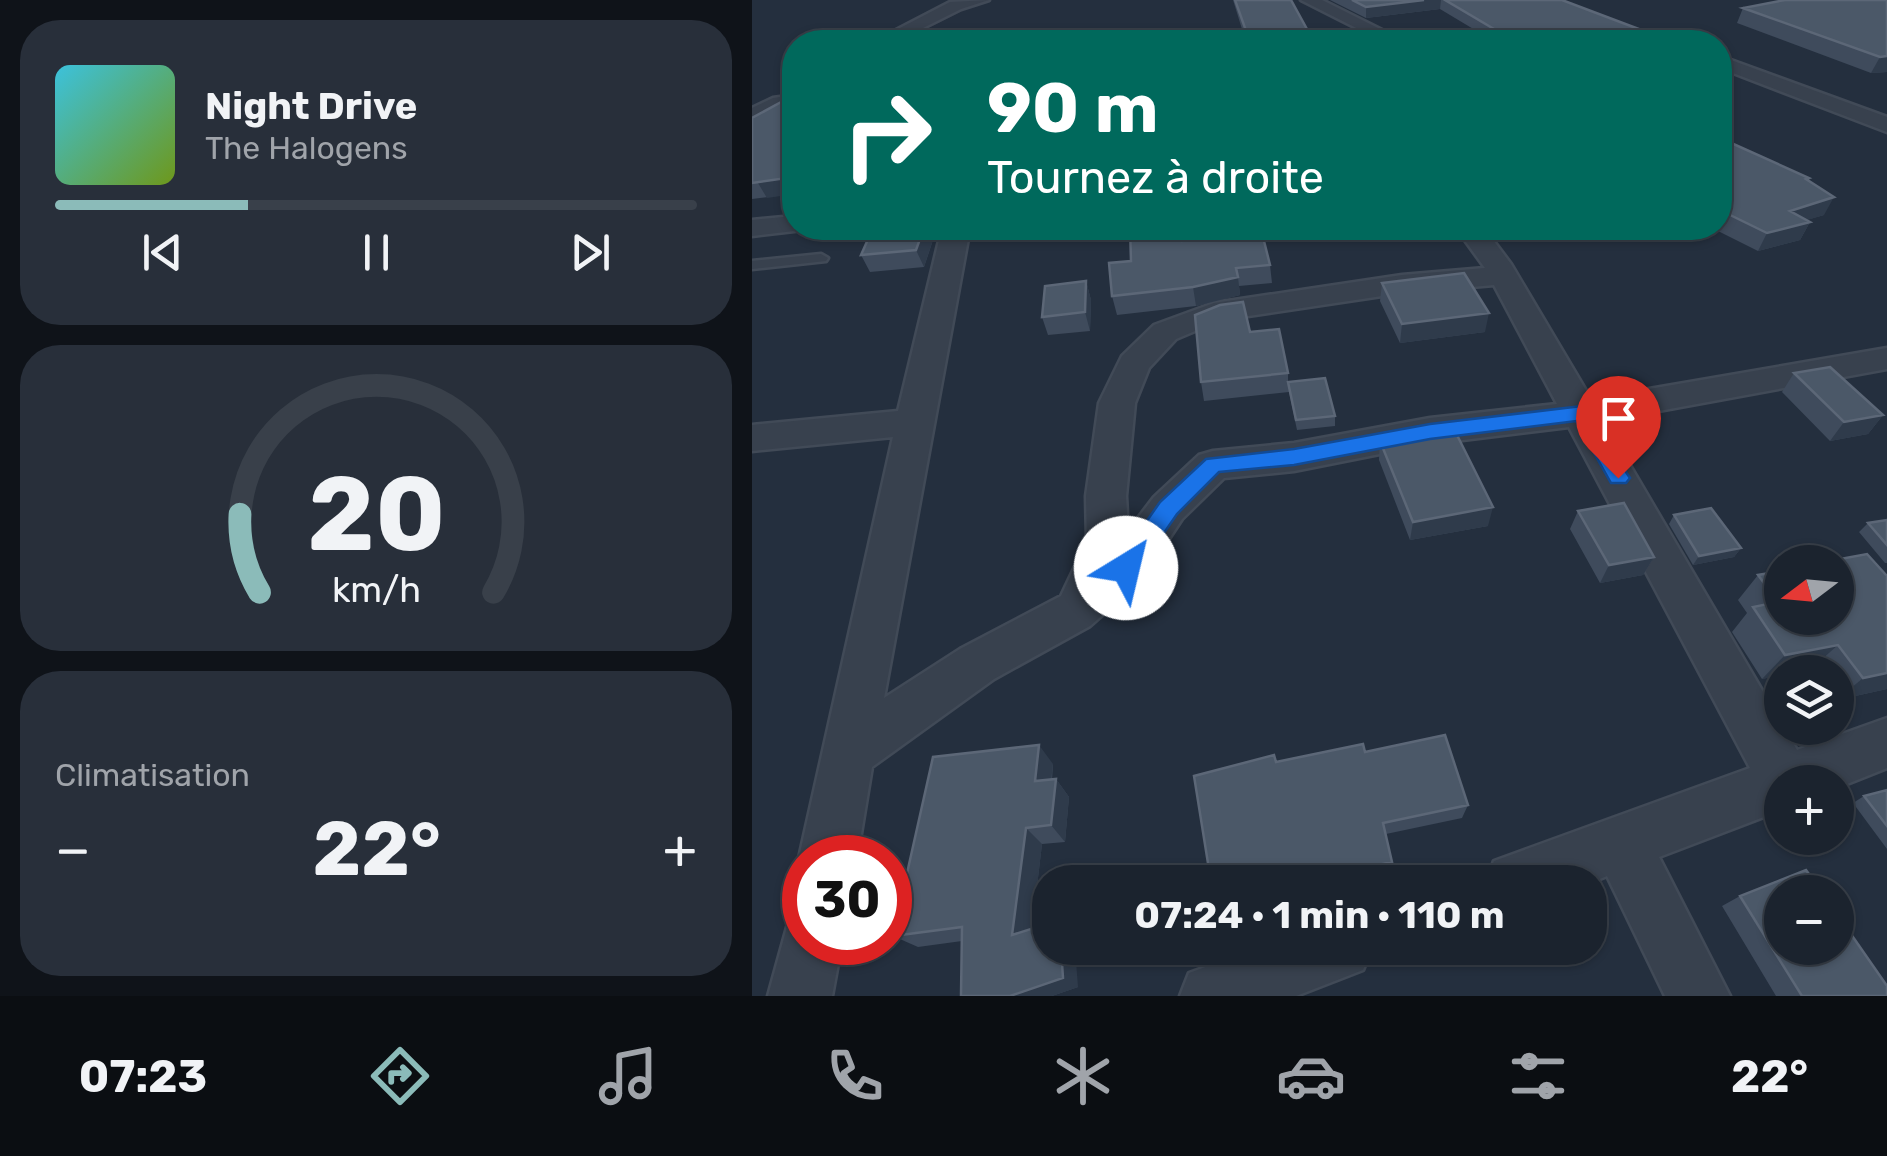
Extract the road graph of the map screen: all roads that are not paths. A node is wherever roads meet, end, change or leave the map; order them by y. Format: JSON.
{"nodes":[{"id":1,"x":981,"y":0,"type":"edge"},
{"id":2,"x":1309,"y":0,"type":"edge"},
{"id":3,"x":906,"y":30,"type":"edge"},
{"id":4,"x":1372,"y":30,"type":"edge"},
{"id":5,"x":1732,"y":67,"type":"edge"},
{"id":6,"x":782,"y":102,"type":"edge"},
{"id":7,"x":752,"y":116,"type":"edge"},
{"id":8,"x":1886,"y":125,"type":"edge"},
{"id":9,"x":782,"y":225,"type":"edge"},
{"id":10,"x":752,"y":228,"type":"edge"},
{"id":11,"x":953,"y":240,"type":"edge"},
{"id":12,"x":1478,"y":240,"type":"edge"},
{"id":13,"x":821,"y":258,"type":"dead end"},
{"id":14,"x":752,"y":265,"type":"edge"},
{"id":15,"x":1503,"y":275,"type":"junction"},
{"id":16,"x":1886,"y":358,"type":"edge"},
{"id":17,"x":1582,"y":413,"type":"junction"},
{"id":18,"x":914,"y":422,"type":"junction"},
{"id":19,"x":752,"y":438,"type":"edge"},
{"id":20,"x":1074,"y":612,"type":"junction"},
{"id":21,"x":1886,"y":743,"type":"edge"},
{"id":22,"x":849,"y":752,"type":"junction"},
{"id":23,"x":1775,"y":765,"type":"edge"},
{"id":24,"x":1828,"y":765,"type":"edge"},
{"id":25,"x":1764,"y":789,"type":"edge"},
{"id":26,"x":833,"y":835,"type":"edge"},
{"id":27,"x":1620,"y":843,"type":"junction"},
{"id":28,"x":1561,"y":865,"type":"edge"},
{"id":29,"x":806,"y":965,"type":"edge"},
{"id":30,"x":1296,"y":965,"type":"edge"},
{"id":31,"x":800,"y":996,"type":"edge"},
{"id":32,"x":1212,"y":996,"type":"edge"},
{"id":33,"x":1698,"y":996,"type":"edge"}],
"edges":[{"from":1,"to":3,"type":"street"},
{"from":2,"to":4,"type":"street"},
{"from":5,"to":8,"type":"street"},
{"from":6,"to":7,"type":"street"},
{"from":9,"to":10,"type":"street"},
{"from":11,"to":18,"type":"street"},
{"from":12,"to":15,"type":"street"},
{"from":13,"to":14,"type":"lane"},
{"from":15,"to":17,"type":"street"},
{"from":15,"to":20,"type":"street"},
{"from":16,"to":17,"type":"street"},
{"from":17,"to":20,"type":"street"},
{"from":17,"to":23,"type":"street"},
{"from":18,"to":19,"type":"street"},
{"from":18,"to":22,"type":"street"},
{"from":20,"to":22,"type":"street"},
{"from":21,"to":24,"type":"street"},
{"from":22,"to":26,"type":"street"},
{"from":25,"to":27,"type":"street"},
{"from":27,"to":28,"type":"street"},
{"from":27,"to":33,"type":"street"},
{"from":29,"to":31,"type":"street"},
{"from":30,"to":32,"type":"street"}]}
